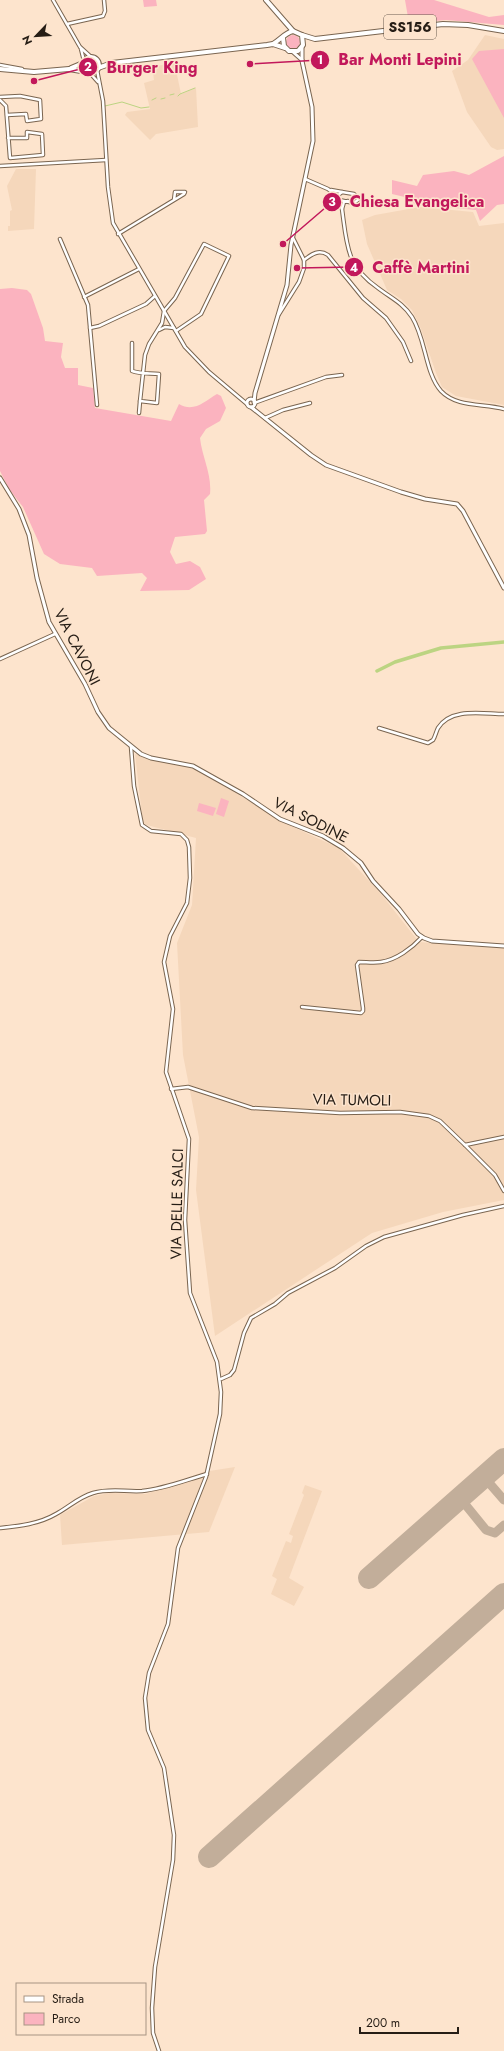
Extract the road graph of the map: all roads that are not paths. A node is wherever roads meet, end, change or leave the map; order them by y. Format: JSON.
{"nodes":[{"id":1,"x":53,"y":0,"type":"edge"},
{"id":2,"x":104,"y":0,"type":"edge"},
{"id":3,"x":266,"y":0,"type":"edge"},
{"id":4,"x":283,"y":20,"type":"junction"},
{"id":5,"x":67,"y":24,"type":"junction"},
{"id":6,"x":293,"y":31,"type":"junction"},
{"id":7,"x":504,"y":31,"type":"edge"},
{"id":8,"x":302,"y":35,"type":"junction"},
{"id":9,"x":284,"y":37,"type":"junction"},
{"id":10,"x":315,"y":39,"type":"junction"},
{"id":11,"x":273,"y":44,"type":"junction"},
{"id":12,"x":303,"y":46,"type":"junction"},
{"id":13,"x":80,"y":47,"type":"junction"},
{"id":14,"x":285,"y":48,"type":"junction"},
{"id":15,"x":293,"y":52,"type":"junction"},
{"id":16,"x":91,"y":57,"type":"junction"},
{"id":17,"x":96,"y":59,"type":"junction"},
{"id":18,"x":302,"y":61,"type":"junction"},
{"id":19,"x":84,"y":62,"type":"junction"},
{"id":20,"x":112,"y":63,"type":"junction"},
{"id":21,"x":0,"y":65,"type":"edge"},
{"id":22,"x":0,"y":69,"type":"edge"},
{"id":23,"x":69,"y":69,"type":"junction"},
{"id":24,"x":97,"y":69,"type":"junction"},
{"id":25,"x":26,"y":71,"type":"junction"},
{"id":26,"x":88,"y":73,"type":"junction"},
{"id":27,"x":100,"y":85,"type":"junction"},
{"id":28,"x":0,"y":98,"type":"edge"},
{"id":29,"x":7,"y":115,"type":"junction"},
{"id":30,"x":8,"y":138,"type":"junction"},
{"id":31,"x":106,"y":160,"type":"junction"},
{"id":32,"x":0,"y":166,"type":"edge"},
{"id":33,"x":305,"y":179,"type":"junction"},
{"id":34,"x":328,"y":189,"type":"junction"},
{"id":35,"x":342,"y":192,"type":"junction"},
{"id":36,"x":337,"y":196,"type":"junction"},
{"id":37,"x":174,"y":200,"type":"junction"},
{"id":38,"x":339,"y":200,"type":"junction"},
{"id":39,"x":348,"y":200,"type":"junction"},
{"id":40,"x":342,"y":209,"type":"junction"},
{"id":41,"x":118,"y":234,"type":"junction"},
{"id":42,"x":292,"y":237,"type":"junction"},
{"id":43,"x":60,"y":239,"type":"dead end"},
{"id":44,"x":304,"y":260,"type":"junction"},
{"id":45,"x":139,"y":269,"type":"junction"},
{"id":46,"x":155,"y":296,"type":"junction"},
{"id":47,"x":84,"y":297,"type":"junction"},
{"id":48,"x":164,"y":311,"type":"junction"},
{"id":49,"x":279,"y":314,"type":"junction"},
{"id":50,"x":170,"y":320,"type":"junction"},
{"id":51,"x":162,"y":323,"type":"junction"},
{"id":52,"x":165,"y":327,"type":"junction"},
{"id":53,"x":90,"y":328,"type":"junction"},
{"id":54,"x":158,"y":330,"type":"junction"},
{"id":55,"x":175,"y":330,"type":"junction"},
{"id":56,"x":132,"y":343,"type":"dead end"},
{"id":57,"x":411,"y":361,"type":"dead end"},
{"id":58,"x":144,"y":373,"type":"junction"},
{"id":59,"x":342,"y":375,"type":"dead end"},
{"id":60,"x":255,"y":393,"type":"junction"},
{"id":61,"x":140,"y":401,"type":"junction"},
{"id":62,"x":248,"y":401,"type":"junction"},
{"id":63,"x":310,"y":403,"type":"dead end"},
{"id":64,"x":253,"y":404,"type":"junction"},
{"id":65,"x":97,"y":405,"type":"dead end"},
{"id":66,"x":504,"y":409,"type":"edge"},
{"id":67,"x":139,"y":413,"type":"dead end"},
{"id":68,"x":265,"y":418,"type":"junction"},
{"id":69,"x":0,"y":478,"type":"edge"},
{"id":70,"x":504,"y":588,"type":"edge"},
{"id":71,"x":55,"y":634,"type":"junction"},
{"id":72,"x":0,"y":659,"type":"edge"},
{"id":73,"x":504,"y":714,"type":"edge"},
{"id":74,"x":379,"y":728,"type":"dead end"},
{"id":75,"x":131,"y":747,"type":"junction"},
{"id":76,"x":422,"y":937,"type":"junction"},
{"id":77,"x":504,"y":946,"type":"edge"},
{"id":78,"x":302,"y":1007,"type":"dead end"},
{"id":79,"x":171,"y":1089,"type":"junction"},
{"id":80,"x":504,"y":1137,"type":"edge"},
{"id":81,"x":465,"y":1145,"type":"junction"},
{"id":82,"x":504,"y":1191,"type":"edge"},
{"id":83,"x":504,"y":1206,"type":"edge"},
{"id":84,"x":220,"y":1379,"type":"junction"},
{"id":85,"x":207,"y":1474,"type":"junction"},
{"id":86,"x":0,"y":1528,"type":"edge"},
{"id":87,"x":159,"y":2051,"type":"edge"}],
"edges":[{"from":1,"to":5,"type":"street"},
{"from":2,"to":5,"type":"street"},
{"from":3,"to":4,"type":"main road"},
{"from":4,"to":6,"type":"main road"},
{"from":4,"to":9,"type":"main road"},
{"from":5,"to":13,"type":"street"},
{"from":6,"to":8,"type":"main road","number":"SS156"},
{"from":6,"to":9,"type":"main road"},
{"from":7,"to":10,"type":"main road","number":"SS156"},
{"from":8,"to":10,"type":"main road","number":"SS156"},
{"from":8,"to":12,"type":"main road"},
{"from":9,"to":11,"type":"main road"},
{"from":9,"to":14,"type":"main road"},
{"from":10,"to":12,"type":"main road","number":"SS156"},
{"from":11,"to":14,"type":"main road"},
{"from":11,"to":20,"type":"main road"},
{"from":12,"to":15,"type":"main road","number":"SS156"},
{"from":12,"to":18,"type":"street"},
{"from":13,"to":16,"type":"street"},
{"from":13,"to":19,"type":"street"},
{"from":14,"to":15,"type":"main road"},
{"from":15,"to":18,"type":"street"},
{"from":16,"to":17,"type":"main road"},
{"from":16,"to":19,"type":"main road"},
{"from":17,"to":20,"type":"main road"},
{"from":17,"to":24,"type":"main road"},
{"from":18,"to":33,"type":"street"},
{"from":19,"to":23,"type":"main road"},
{"from":19,"to":26,"type":"main road"},
{"from":20,"to":24,"type":"main road"},
{"from":21,"to":25,"type":"street"},
{"from":22,"to":25,"type":"main road"},
{"from":23,"to":25,"type":"main road"},
{"from":23,"to":26,"type":"main road"},
{"from":24,"to":26,"type":"main road"},
{"from":24,"to":27,"type":"street"},
{"from":26,"to":27,"type":"street"},
{"from":27,"to":31,"type":"street"},
{"from":28,"to":29,"type":"street"},
{"from":28,"to":29,"type":"street"},
{"from":29,"to":30,"type":"street"},
{"from":30,"to":30,"type":"street"},
{"from":31,"to":32,"type":"street"},
{"from":31,"to":41,"type":"street"},
{"from":33,"to":34,"type":"street"},
{"from":33,"to":42,"type":"street"},
{"from":34,"to":35,"type":"street"},
{"from":34,"to":36,"type":"street"},
{"from":35,"to":36,"type":"street"},
{"from":35,"to":39,"type":"street"},
{"from":36,"to":38,"type":"street"},
{"from":37,"to":37,"type":"street"},
{"from":37,"to":41,"type":"street"},
{"from":38,"to":39,"type":"street"},
{"from":38,"to":40,"type":"street"},
{"from":39,"to":40,"type":"street"},
{"from":40,"to":66,"type":"street"},
{"from":41,"to":45,"type":"street"},
{"from":42,"to":44,"type":"street"},
{"from":42,"to":49,"type":"street"},
{"from":43,"to":47,"type":"street"},
{"from":44,"to":49,"type":"street"},
{"from":44,"to":57,"type":"street"},
{"from":45,"to":46,"type":"street"},
{"from":45,"to":47,"type":"street"},
{"from":46,"to":48,"type":"street"},
{"from":46,"to":53,"type":"street"},
{"from":47,"to":53,"type":"street"},
{"from":48,"to":50,"type":"street"},
{"from":48,"to":51,"type":"street"},
{"from":48,"to":55,"type":"street"},
{"from":49,"to":60,"type":"street"},
{"from":50,"to":51,"type":"street"},
{"from":50,"to":52,"type":"street"},
{"from":50,"to":55,"type":"street"},
{"from":51,"to":54,"type":"street"},
{"from":52,"to":54,"type":"street"},
{"from":52,"to":55,"type":"street"},
{"from":53,"to":65,"type":"street"},
{"from":54,"to":58,"type":"street"},
{"from":55,"to":62,"type":"street"},
{"from":56,"to":58,"type":"street"},
{"from":58,"to":61,"type":"street"},
{"from":58,"to":61,"type":"street"},
{"from":59,"to":64,"type":"street"},
{"from":60,"to":62,"type":"street"},
{"from":60,"to":64,"type":"street"},
{"from":61,"to":67,"type":"street"},
{"from":62,"to":64,"type":"street"},
{"from":62,"to":64,"type":"street"},
{"from":63,"to":68,"type":"street"},
{"from":64,"to":68,"type":"street"},
{"from":68,"to":70,"type":"street"},
{"from":69,"to":71,"type":"street","name":"VIA CAVONI"},
{"from":71,"to":72,"type":"street"},
{"from":71,"to":75,"type":"street","name":"VIA CAVONI"},
{"from":73,"to":74,"type":"street"},
{"from":75,"to":76,"type":"street","name":"VIA SODINE"},
{"from":75,"to":79,"type":"street","name":"VIA DELLE SALCI"},
{"from":76,"to":77,"type":"street"},
{"from":76,"to":78,"type":"street"},
{"from":79,"to":81,"type":"street","name":"VIA TUMOLI"},
{"from":79,"to":84,"type":"street","name":"VIA DELLE SALCI"},
{"from":80,"to":81,"type":"street"},
{"from":81,"to":82,"type":"street","name":"VIA TUMOLI"},
{"from":83,"to":84,"type":"street"},
{"from":84,"to":85,"type":"street","name":"VIA DELLE SALCI"},
{"from":85,"to":86,"type":"street"},
{"from":85,"to":87,"type":"street","name":"VIA DELLE SALCI"}]}
